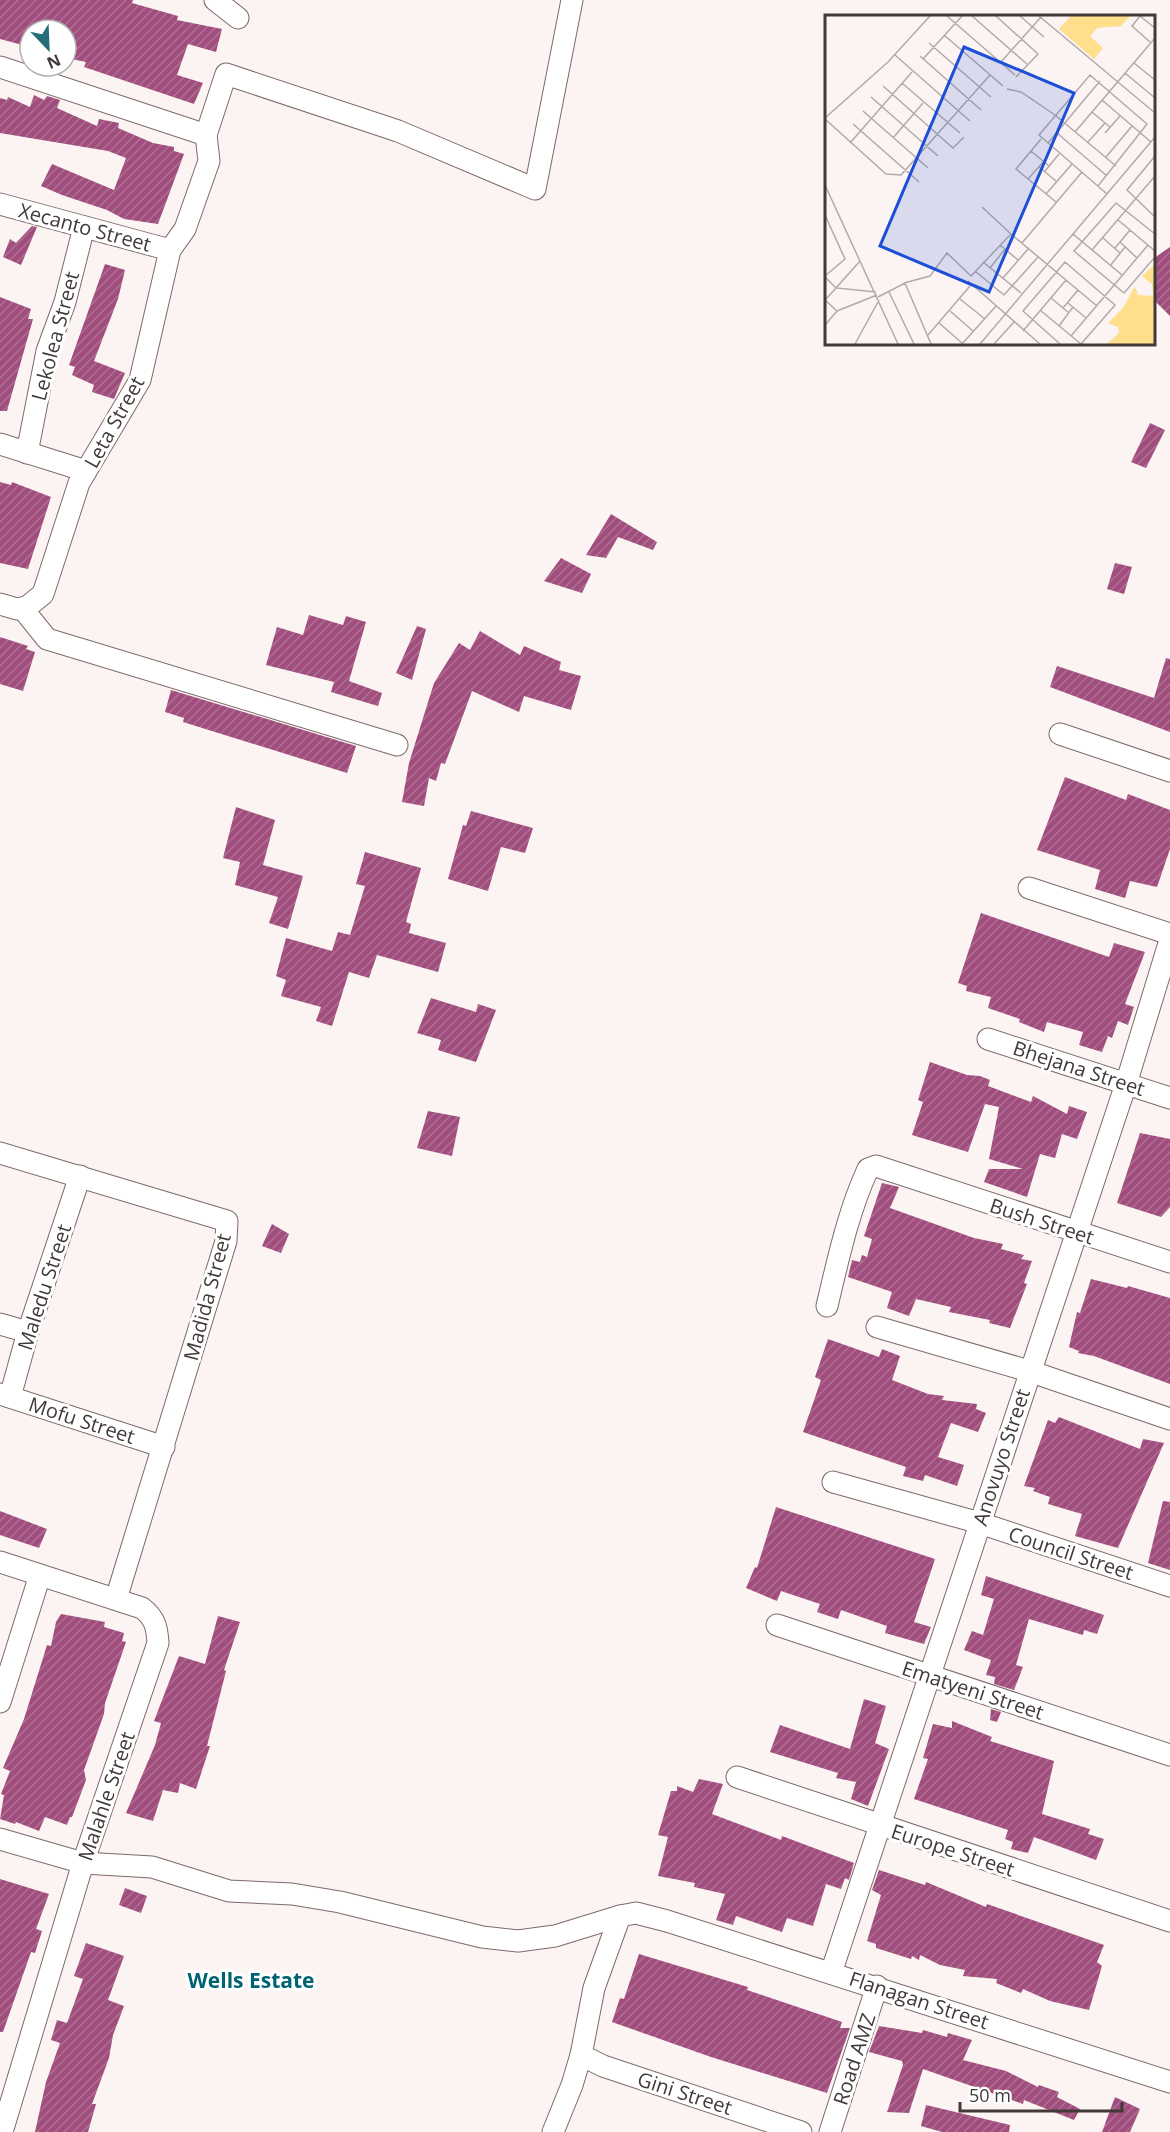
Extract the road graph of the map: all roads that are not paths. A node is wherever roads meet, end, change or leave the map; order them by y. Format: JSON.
{"nodes":[{"id":1,"x":215,"y":0,"type":"edge"},
{"id":2,"x":573,"y":0,"type":"edge"},
{"id":3,"x":238,"y":18,"type":"dead end"},
{"id":4,"x":0,"y":67,"type":"edge"},
{"id":5,"x":206,"y":135,"type":"junction"},
{"id":6,"x":0,"y":204,"type":"edge"},
{"id":7,"x":84,"y":227,"type":"junction"},
{"id":8,"x":170,"y":250,"type":"junction"},
{"id":9,"x":0,"y":444,"type":"edge"},
{"id":10,"x":27,"y":453,"type":"junction"},
{"id":11,"x":86,"y":471,"type":"junction"},
{"id":12,"x":0,"y":604,"type":"edge"},
{"id":13,"x":22,"y":608,"type":"junction"},
{"id":14,"x":1060,"y":734,"type":"dead end"},
{"id":15,"x":397,"y":745,"type":"dead end"},
{"id":16,"x":1170,"y":771,"type":"edge"},
{"id":17,"x":1029,"y":888,"type":"dead end"},
{"id":18,"x":1170,"y":934,"type":"edge"},
{"id":19,"x":1170,"y":940,"type":"edge"},
{"id":20,"x":988,"y":1039,"type":"dead end"},
{"id":21,"x":1126,"y":1084,"type":"junction"},
{"id":22,"x":1170,"y":1098,"type":"edge"},
{"id":23,"x":0,"y":1153,"type":"edge"},
{"id":24,"x":80,"y":1176,"type":"junction"},
{"id":25,"x":1077,"y":1232,"type":"junction"},
{"id":26,"x":1170,"y":1262,"type":"edge"},
{"id":27,"x":826,"y":1306,"type":"dead end"},
{"id":28,"x":0,"y":1324,"type":"edge"},
{"id":29,"x":877,"y":1326,"type":"dead end"},
{"id":30,"x":28,"y":1332,"type":"junction"},
{"id":31,"x":1029,"y":1371,"type":"junction"},
{"id":32,"x":5,"y":1396,"type":"edge"},
{"id":33,"x":1170,"y":1419,"type":"edge"},
{"id":34,"x":164,"y":1447,"type":"junction"},
{"id":35,"x":833,"y":1482,"type":"dead end"},
{"id":36,"x":980,"y":1523,"type":"junction"},
{"id":37,"x":0,"y":1563,"type":"edge"},
{"id":38,"x":40,"y":1575,"type":"junction"},
{"id":39,"x":1170,"y":1586,"type":"edge"},
{"id":40,"x":116,"y":1599,"type":"junction"},
{"id":41,"x":777,"y":1625,"type":"dead end"},
{"id":42,"x":930,"y":1675,"type":"junction"},
{"id":43,"x":0,"y":1701,"type":"edge"},
{"id":44,"x":1170,"y":1755,"type":"edge"},
{"id":45,"x":737,"y":1777,"type":"dead end"},
{"id":46,"x":880,"y":1826,"type":"junction"},
{"id":47,"x":0,"y":1839,"type":"edge"},
{"id":48,"x":83,"y":1863,"type":"junction"},
{"id":49,"x":620,"y":1917,"type":"junction"},
{"id":50,"x":1170,"y":1921,"type":"edge"},
{"id":51,"x":831,"y":1973,"type":"junction"},
{"id":52,"x":877,"y":1986,"type":"junction"},
{"id":53,"x":581,"y":2055,"type":"junction"},
{"id":54,"x":1170,"y":2082,"type":"edge"},
{"id":55,"x":787,"y":2130,"type":"edge"},
{"id":56,"x":3,"y":2132,"type":"edge"},
{"id":57,"x":553,"y":2132,"type":"edge"},
{"id":58,"x":830,"y":2132,"type":"edge"}],
"edges":[{"from":1,"to":3,"type":"street"},
{"from":2,"to":5,"type":"street","name":"Leta Street"},
{"from":4,"to":5,"type":"street"},
{"from":5,"to":8,"type":"street","name":"Leta Street"},
{"from":6,"to":7,"type":"street","name":"Xecanto Street"},
{"from":7,"to":8,"type":"street","name":"Xecanto Street"},
{"from":7,"to":10,"type":"street","name":"Lekolea Street"},
{"from":8,"to":11,"type":"street","name":"Leta Street"},
{"from":9,"to":10,"type":"street"},
{"from":10,"to":11,"type":"street"},
{"from":11,"to":13,"type":"street","name":"Leta Street"},
{"from":12,"to":13,"type":"street"},
{"from":13,"to":15,"type":"street"},
{"from":14,"to":16,"type":"street"},
{"from":17,"to":18,"type":"street"},
{"from":19,"to":21,"type":"street","name":"Anovuyo Street"},
{"from":20,"to":21,"type":"street","name":"Bhejana Street"},
{"from":21,"to":22,"type":"street","name":"Bhejana Street"},
{"from":21,"to":25,"type":"street","name":"Anovuyo Street"},
{"from":23,"to":24,"type":"street","name":"Madida Street"},
{"from":24,"to":30,"type":"street","name":"Maledu Street"},
{"from":24,"to":34,"type":"street","name":"Madida Street"},
{"from":25,"to":26,"type":"street","name":"Bush Street"},
{"from":25,"to":27,"type":"street","name":"Bush Street"},
{"from":25,"to":31,"type":"street","name":"Anovuyo Street"},
{"from":28,"to":30,"type":"street"},
{"from":29,"to":31,"type":"street"},
{"from":30,"to":32,"type":"street","name":"Maledu Street"},
{"from":31,"to":33,"type":"street"},
{"from":31,"to":36,"type":"street","name":"Anovuyo Street"},
{"from":32,"to":34,"type":"street","name":"Mofu Street"},
{"from":34,"to":40,"type":"street","name":"Madida Street"},
{"from":35,"to":36,"type":"street","name":"Council Street"},
{"from":36,"to":39,"type":"street","name":"Council Street"},
{"from":36,"to":42,"type":"street","name":"Anovuyo Street"},
{"from":37,"to":38,"type":"street","name":"Malahle Street"},
{"from":38,"to":40,"type":"street","name":"Malahle Street"},
{"from":38,"to":43,"type":"street"},
{"from":40,"to":48,"type":"street","name":"Malahle Street"},
{"from":41,"to":42,"type":"street","name":"Ematyeni Street"},
{"from":42,"to":44,"type":"street","name":"Ematyeni Street"},
{"from":42,"to":46,"type":"street","name":"Anovuyo Street"},
{"from":45,"to":46,"type":"street","name":"Europe Street"},
{"from":46,"to":50,"type":"street","name":"Europe Street"},
{"from":46,"to":51,"type":"street","name":"Anovuyo Street"},
{"from":47,"to":48,"type":"street","name":"Flanagan Street"},
{"from":48,"to":49,"type":"street","name":"Flanagan Street"},
{"from":48,"to":56,"type":"street","name":"Malahle Street"},
{"from":49,"to":51,"type":"street","name":"Flanagan Street"},
{"from":49,"to":53,"type":"street"},
{"from":51,"to":52,"type":"street","name":"Flanagan Street"},
{"from":52,"to":54,"type":"street","name":"Flanagan Street"},
{"from":52,"to":58,"type":"street","name":"Road AMZ"},
{"from":53,"to":55,"type":"street","name":"Gini Street"},
{"from":53,"to":57,"type":"street"}]}
